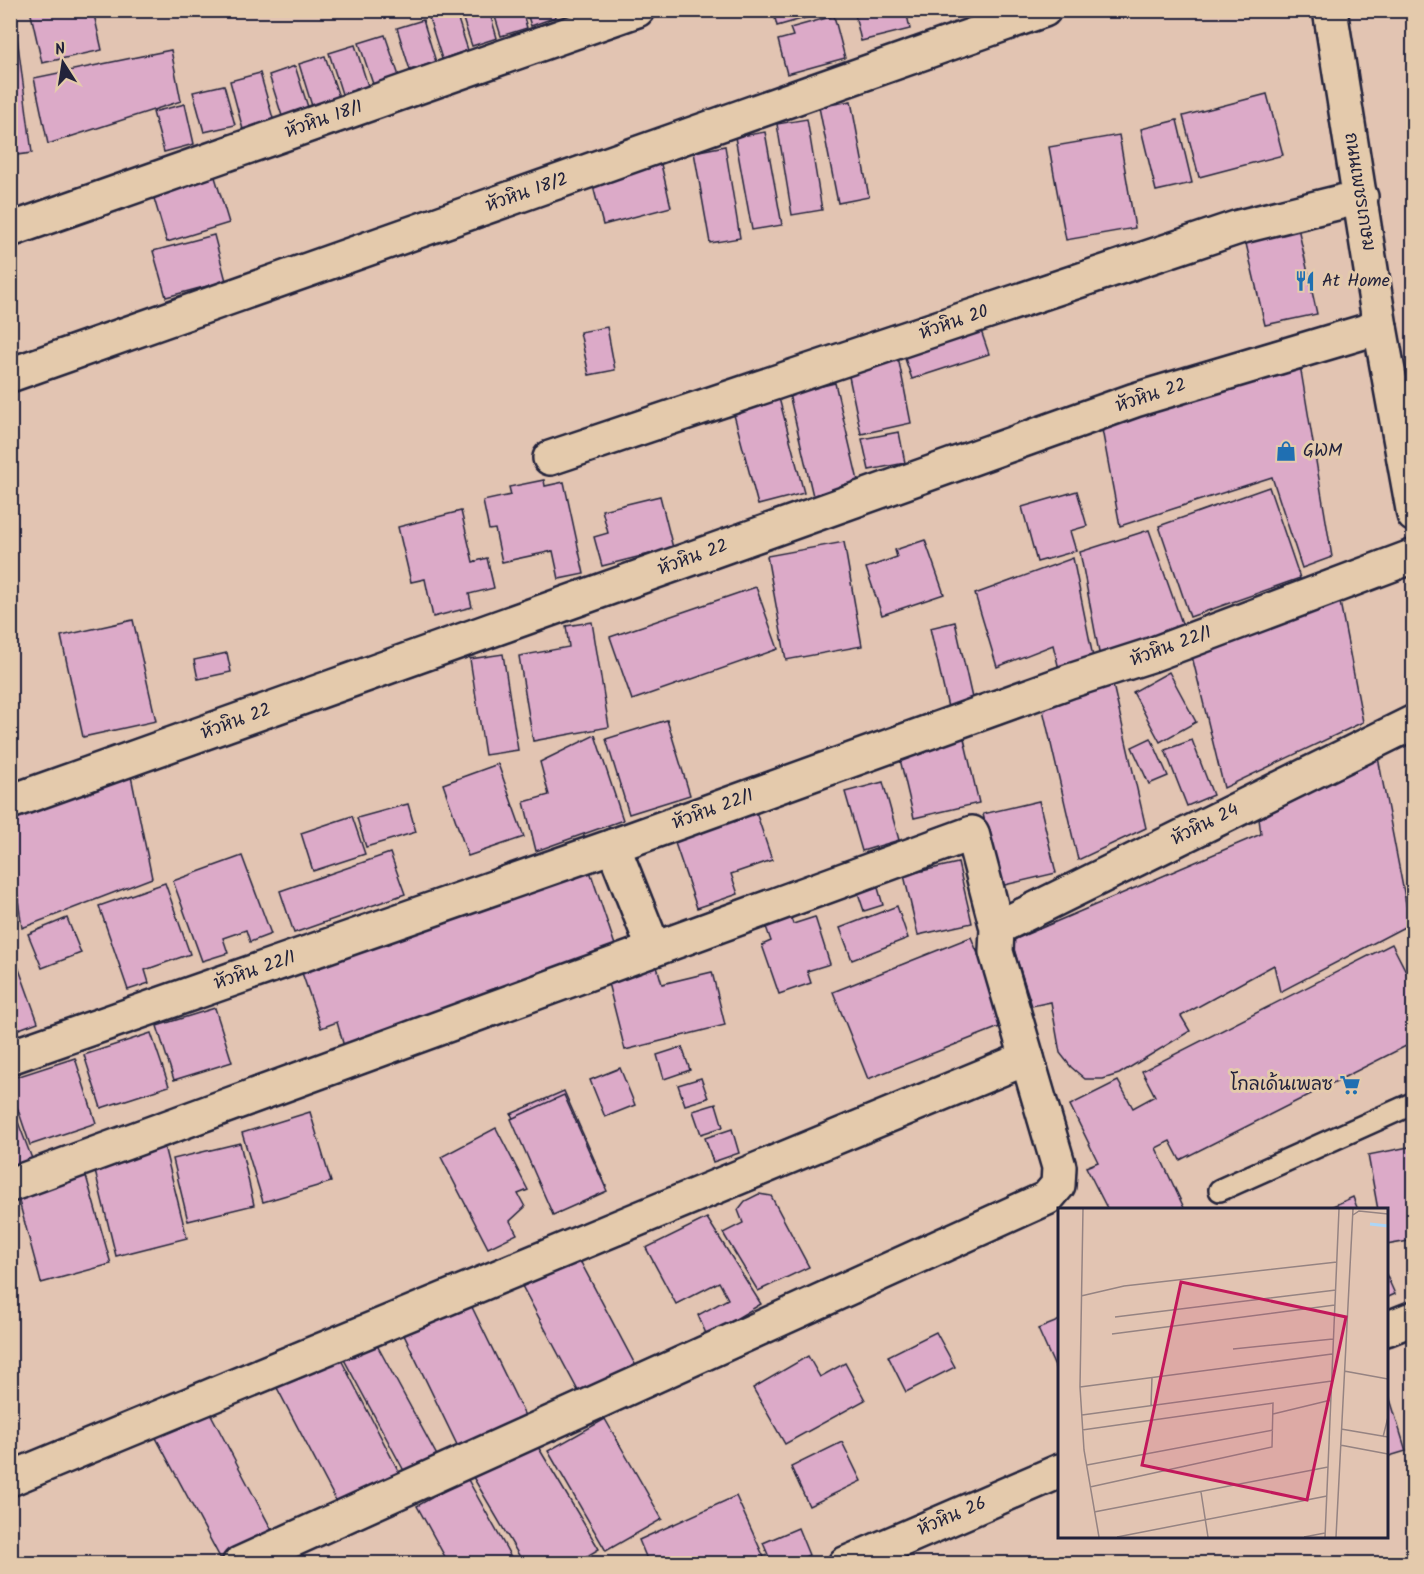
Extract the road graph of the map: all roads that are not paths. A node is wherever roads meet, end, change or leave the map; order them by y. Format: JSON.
{"nodes":[{"id":1,"x":637,"y":10,"type":"edge"},
{"id":2,"x":1044,"y":10,"type":"edge"},
{"id":3,"x":1330,"y":10,"type":"edge"},
{"id":4,"x":1361,"y":197,"type":"junction"},
{"id":5,"x":10,"y":230,"type":"edge"},
{"id":6,"x":1380,"y":327,"type":"junction"},
{"id":7,"x":10,"y":375,"type":"edge"},
{"id":8,"x":550,"y":458,"type":"dead end"},
{"id":9,"x":1413,"y":515,"type":"edge"},
{"id":10,"x":1413,"y":556,"type":"edge"},
{"id":11,"x":1413,"y":722,"type":"edge"},
{"id":12,"x":10,"y":802,"type":"edge"},
{"id":13,"x":613,"y":846,"type":"junction"},
{"id":14,"x":997,"y":928,"type":"junction"},
{"id":15,"x":654,"y":949,"type":"junction"},
{"id":16,"x":10,"y":1057,"type":"edge"},
{"id":17,"x":1027,"y":1058,"type":"junction"},
{"id":18,"x":1413,"y":1103,"type":"edge"},
{"id":19,"x":10,"y":1185,"type":"edge"},
{"id":20,"x":1220,"y":1190,"type":"dead end"},
{"id":21,"x":1413,"y":1318,"type":"edge"},
{"id":22,"x":1388,"y":1328,"type":"edge"},
{"id":23,"x":1058,"y":1471,"type":"edge"},
{"id":24,"x":10,"y":1479,"type":"edge"},
{"id":25,"x":238,"y":1563,"type":"edge"},
{"id":26,"x":844,"y":1563,"type":"edge"}],
"edges":[{"from":1,"to":5,"type":"street","name":"หัวหิน 18/1"},
{"from":2,"to":7,"type":"street","name":"หัวหิน 18/2"},
{"from":3,"to":4,"type":"street","name":"ถนนเพชรเกษม"},
{"from":4,"to":6,"type":"street","name":"ถนนเพชรเกษม"},
{"from":4,"to":8,"type":"street","name":"หัวหิน 20"},
{"from":6,"to":9,"type":"street","name":"ถนนเพชรเกษม"},
{"from":6,"to":12,"type":"street","name":"หัวหิน 22"},
{"from":10,"to":13,"type":"street","name":"หัวหิน 22/1"},
{"from":11,"to":14,"type":"street","name":"หัวหิน 24"},
{"from":13,"to":15,"type":"street"},
{"from":13,"to":16,"type":"street","name":"หัวหิน 22/1"},
{"from":14,"to":15,"type":"street"},
{"from":14,"to":17,"type":"street"},
{"from":15,"to":19,"type":"street"},
{"from":17,"to":24,"type":"street"},
{"from":17,"to":25,"type":"street"},
{"from":18,"to":20,"type":"lane"},
{"from":21,"to":22,"type":"street"},
{"from":23,"to":26,"type":"street","name":"หัวหิน 26"}]}
